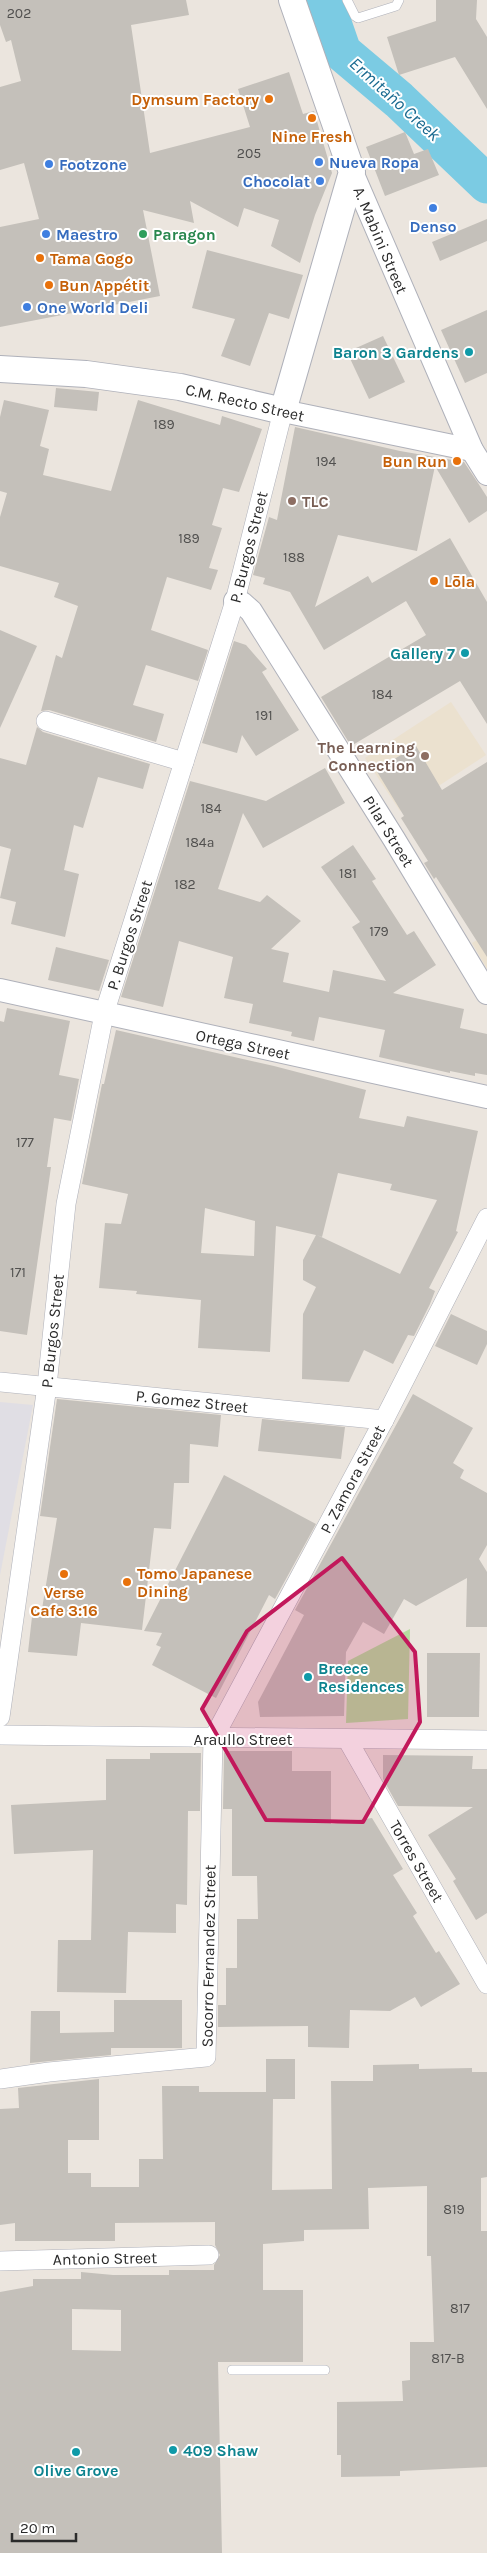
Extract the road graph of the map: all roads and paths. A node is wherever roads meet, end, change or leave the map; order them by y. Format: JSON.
{"nodes":[{"id":1,"x":292,"y":0,"type":"edge"},
{"id":2,"x":347,"y":0,"type":"edge"},
{"id":3,"x":399,"y":0,"type":"edge"},
{"id":4,"x":352,"y":172,"type":"junction"},
{"id":5,"x":0,"y":369,"type":"edge"},
{"id":6,"x":283,"y":411,"type":"junction"},
{"id":7,"x":480,"y":452,"type":"edge"},
{"id":8,"x":487,"y":474,"type":"edge"},
{"id":9,"x":234,"y":601,"type":"junction"},
{"id":10,"x":46,"y":721,"type":"dead end"},
{"id":11,"x":184,"y":762,"type":"junction"},
{"id":12,"x":0,"y":990,"type":"edge"},
{"id":13,"x":487,"y":993,"type":"edge"},
{"id":14,"x":104,"y":1014,"type":"junction"},
{"id":15,"x":487,"y":1097,"type":"edge"},
{"id":16,"x":487,"y":1218,"type":"edge"},
{"id":17,"x":0,"y":1382,"type":"edge"},
{"id":18,"x":47,"y":1386,"type":"junction"},
{"id":19,"x":384,"y":1420,"type":"junction"},
{"id":20,"x":0,"y":1717,"type":"edge"},
{"id":21,"x":0,"y":1735,"type":"edge"},
{"id":22,"x":213,"y":1739,"type":"junction"},
{"id":23,"x":347,"y":1739,"type":"junction"},
{"id":24,"x":487,"y":1740,"type":"edge"},
{"id":25,"x":487,"y":1984,"type":"edge"},
{"id":26,"x":0,"y":2079,"type":"edge"},
{"id":27,"x":209,"y":2256,"type":"dead end"},
{"id":28,"x":0,"y":2261,"type":"edge"},
{"id":29,"x":232,"y":2370,"type":"dead end"},
{"id":30,"x":325,"y":2370,"type":"dead end"}],
"edges":[{"from":1,"to":4,"type":"main road","name":"A. Mabini Street"},
{"from":2,"to":3,"type":"lane"},
{"from":4,"to":6,"type":"main road","name":"P. Burgos Street"},
{"from":4,"to":7,"type":"street","name":"A. Mabini Street"},
{"from":5,"to":6,"type":"main road","name":"C.M. Recto Street"},
{"from":6,"to":7,"type":"street","name":"C.M. Recto Street"},
{"from":6,"to":9,"type":"street","name":"P. Burgos Street"},
{"from":7,"to":8,"type":"street","name":"A. Mabini Street"},
{"from":9,"to":11,"type":"street","name":"P. Burgos Street"},
{"from":9,"to":13,"type":"street","name":"Pilar Street"},
{"from":10,"to":11,"type":"street"},
{"from":11,"to":14,"type":"street","name":"P. Burgos Street"},
{"from":12,"to":14,"type":"street","name":"Ortega Street"},
{"from":14,"to":15,"type":"street","name":"Ortega Street"},
{"from":14,"to":18,"type":"street","name":"P. Burgos Street"},
{"from":16,"to":19,"type":"street","name":"P. Zamora Street"},
{"from":17,"to":18,"type":"street","name":"P. Gomez Street"},
{"from":18,"to":19,"type":"street","name":"P. Gomez Street"},
{"from":18,"to":20,"type":"street","name":"P. Burgos Street"},
{"from":19,"to":22,"type":"street","name":"P. Zamora Street"},
{"from":21,"to":22,"type":"street","name":"Araullo Street"},
{"from":22,"to":23,"type":"street","name":"Araullo Street"},
{"from":22,"to":26,"type":"street","name":"Socorro Fernandez Street"},
{"from":23,"to":24,"type":"street","name":"Araullo Street"},
{"from":23,"to":25,"type":"street","name":"Torres Street"},
{"from":27,"to":28,"type":"street","name":"Antonio Street"},
{"from":29,"to":30,"type":"lane"}]}
